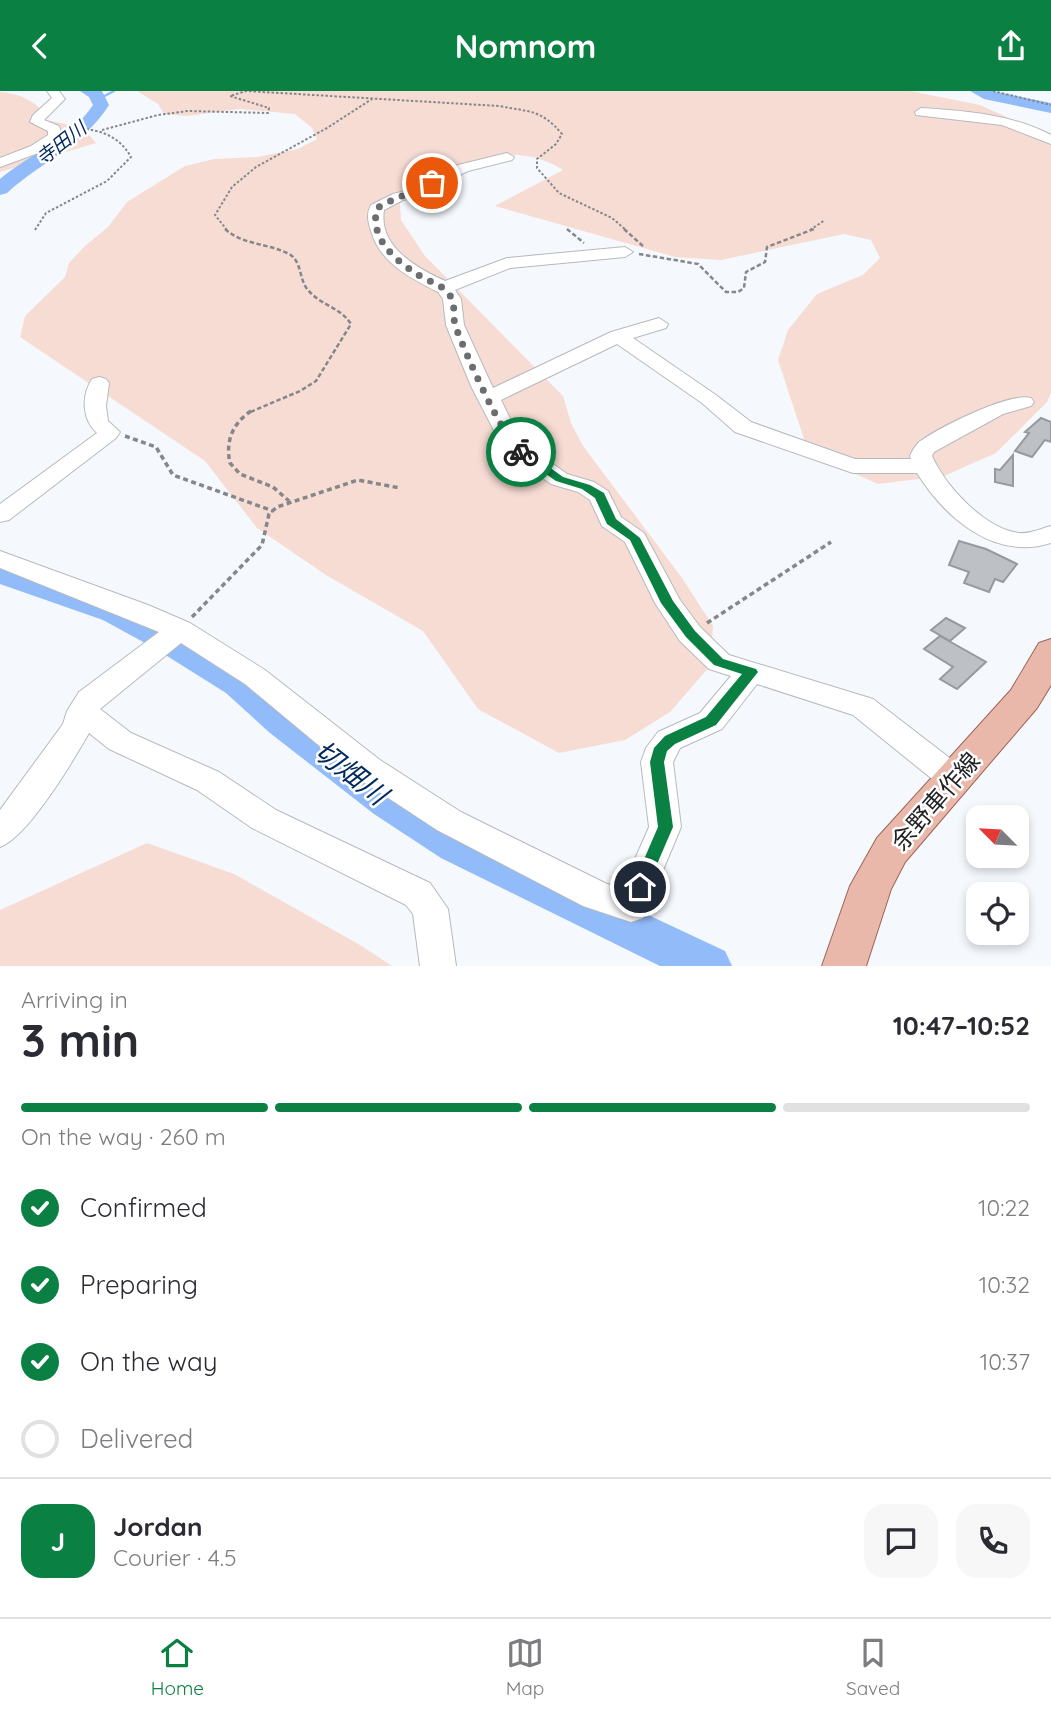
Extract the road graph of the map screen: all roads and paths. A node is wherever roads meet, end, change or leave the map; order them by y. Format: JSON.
{"nodes":[{"id":1,"x":53,"y":91,"type":"edge"},
{"id":2,"x":993,"y":91,"type":"edge"},
{"id":3,"x":374,"y":98,"type":"junction"},
{"id":4,"x":1051,"y":105,"type":"edge"},
{"id":5,"x":921,"y":112,"type":"dead end"},
{"id":6,"x":54,"y":129,"type":"junction"},
{"id":7,"x":102,"y":130,"type":"junction"},
{"id":8,"x":1051,"y":140,"type":"edge"},
{"id":9,"x":507,"y":157,"type":"dead end"},
{"id":10,"x":0,"y":163,"type":"edge"},
{"id":11,"x":825,"y":220,"type":"dead end"},
{"id":12,"x":567,"y":229,"type":"dead end"},
{"id":13,"x":36,"y":230,"type":"dead end"},
{"id":14,"x":644,"y":247,"type":"dead end"},
{"id":15,"x":625,"y":252,"type":"junction"},
{"id":16,"x":444,"y":288,"type":"junction"},
{"id":17,"x":659,"y":324,"type":"dead end"},
{"id":18,"x":618,"y":336,"type":"junction"},
{"id":19,"x":99,"y":383,"type":"dead end"},
{"id":20,"x":489,"y":398,"type":"junction"},
{"id":21,"x":1024,"y":402,"type":"dead end"},
{"id":22,"x":109,"y":432,"type":"junction"},
{"id":23,"x":923,"y":465,"type":"junction"},
{"id":24,"x":400,"y":488,"type":"dead end"},
{"id":25,"x":289,"y":501,"type":"dead end"},
{"id":26,"x":273,"y":511,"type":"junction"},
{"id":27,"x":0,"y":515,"type":"edge"},
{"id":28,"x":1051,"y":534,"type":"edge"},
{"id":29,"x":831,"y":543,"type":"dead end"},
{"id":30,"x":0,"y":559,"type":"edge"},
{"id":31,"x":180,"y":630,"type":"junction"},
{"id":32,"x":690,"y":634,"type":"junction"},
{"id":33,"x":1051,"y":651,"type":"edge"},
{"id":34,"x":751,"y":672,"type":"junction"},
{"id":35,"x":82,"y":711,"type":"junction"},
{"id":36,"x":953,"y":778,"type":"junction"},
{"id":37,"x":0,"y":833,"type":"edge"},
{"id":38,"x":438,"y":966,"type":"edge"},
{"id":39,"x":844,"y":966,"type":"edge"}],
"edges":[{"from":1,"to":6,"type":"street"},
{"from":2,"to":4,"type":"path"},
{"from":3,"to":7,"type":"path"},
{"from":3,"to":14,"type":"path"},
{"from":3,"to":25,"type":"path"},
{"from":5,"to":8,"type":"street"},
{"from":6,"to":7,"type":"path"},
{"from":6,"to":10,"type":"street"},
{"from":7,"to":13,"type":"path"},
{"from":9,"to":16,"type":"street"},
{"from":11,"to":15,"type":"path"},
{"from":12,"to":15,"type":"path"},
{"from":15,"to":16,"type":"street"},
{"from":16,"to":20,"type":"street"},
{"from":17,"to":18,"type":"street"},
{"from":18,"to":20,"type":"street"},
{"from":18,"to":23,"type":"street"},
{"from":19,"to":22,"type":"street"},
{"from":20,"to":32,"type":"street"},
{"from":21,"to":23,"type":"street"},
{"from":22,"to":26,"type":"path"},
{"from":22,"to":27,"type":"street"},
{"from":23,"to":28,"type":"street"},
{"from":24,"to":26,"type":"path"},
{"from":26,"to":31,"type":"path"},
{"from":29,"to":32,"type":"path"},
{"from":30,"to":31,"type":"street"},
{"from":31,"to":34,"type":"street"},
{"from":31,"to":35,"type":"street"},
{"from":32,"to":34,"type":"street"},
{"from":33,"to":36,"type":"main road","name":"余野車作線"},
{"from":34,"to":36,"type":"street"},
{"from":35,"to":37,"type":"street"},
{"from":35,"to":38,"type":"street"},
{"from":36,"to":39,"type":"main road","name":"余野車作線"}]}
